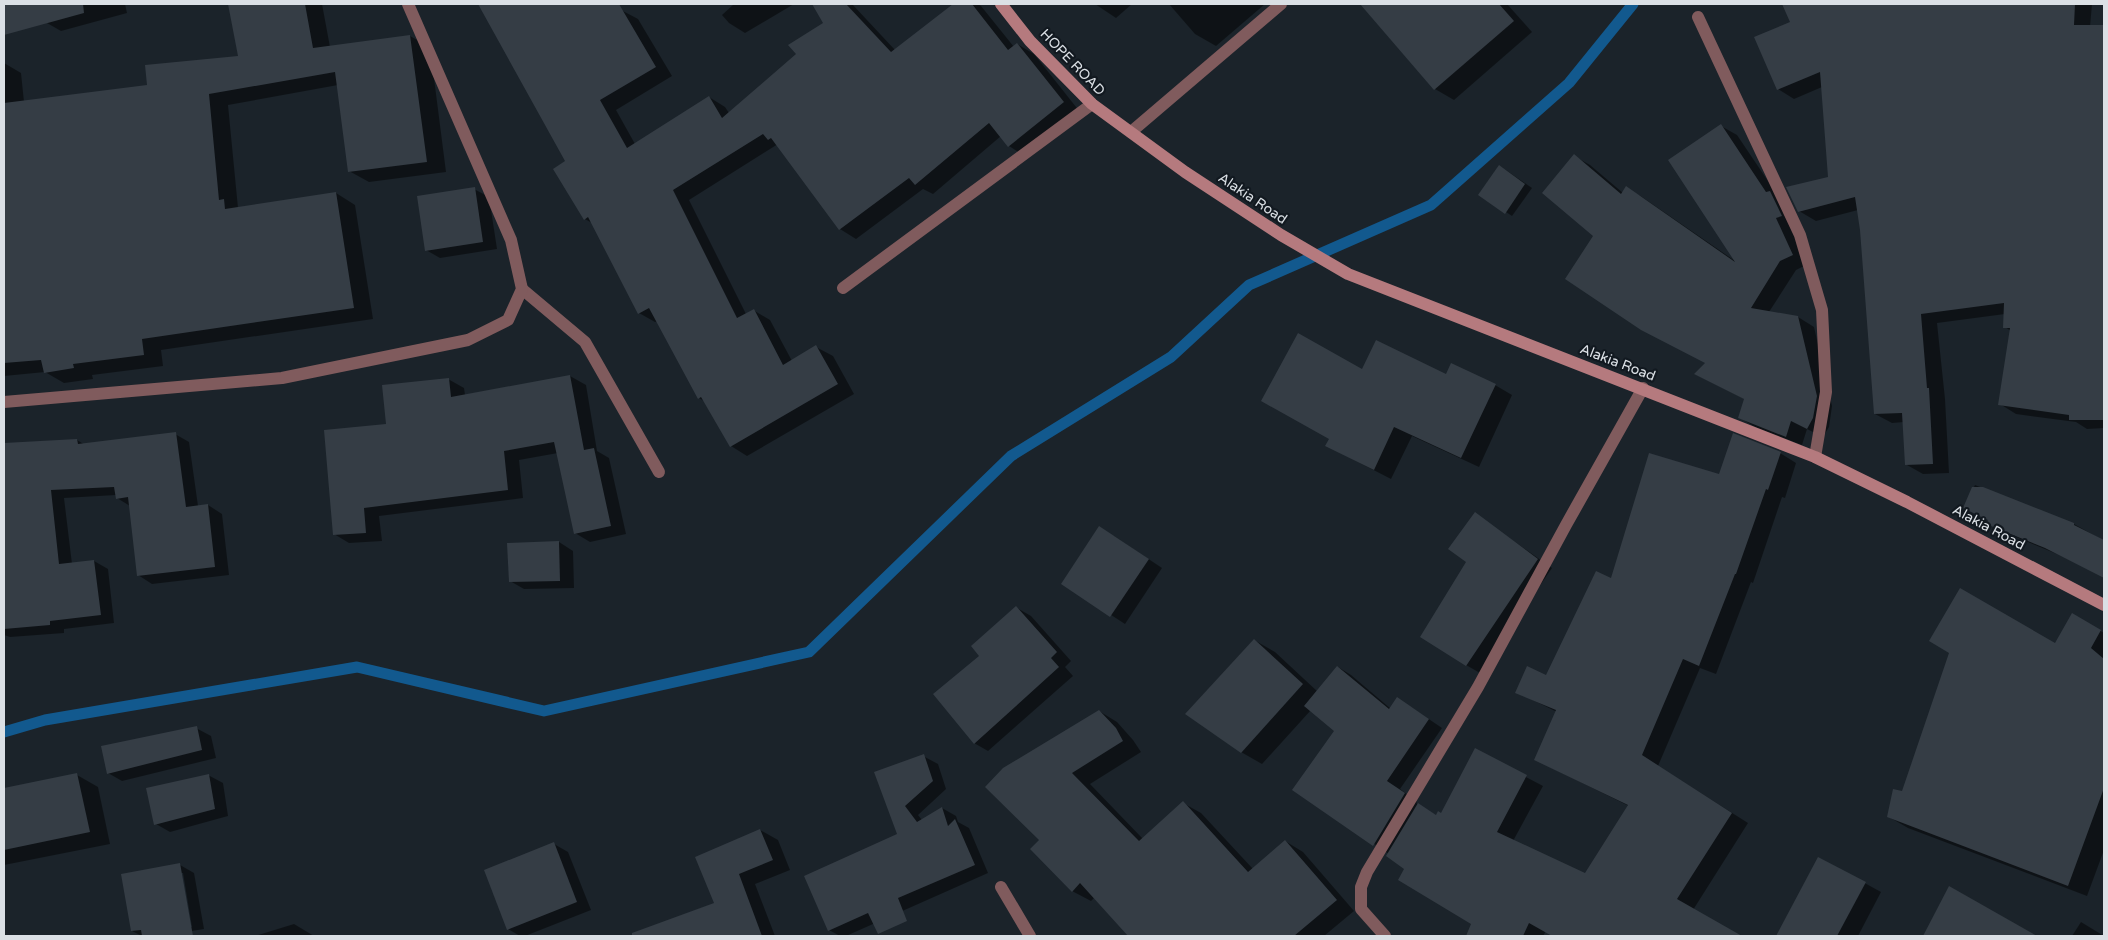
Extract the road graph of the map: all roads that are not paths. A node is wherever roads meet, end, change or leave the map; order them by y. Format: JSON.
{"nodes":[{"id":1,"x":408,"y":4,"type":"edge"},
{"id":2,"x":1001,"y":4,"type":"edge"},
{"id":3,"x":1281,"y":4,"type":"edge"},
{"id":4,"x":1698,"y":17,"type":"dead end"},
{"id":5,"x":1092,"y":104,"type":"junction"},
{"id":6,"x":1131,"y":132,"type":"junction"},
{"id":7,"x":842,"y":288,"type":"dead end"},
{"id":8,"x":522,"y":289,"type":"junction"},
{"id":9,"x":1643,"y":388,"type":"junction"},
{"id":10,"x":4,"y":402,"type":"edge"},
{"id":11,"x":1815,"y":457,"type":"junction"},
{"id":12,"x":659,"y":472,"type":"dead end"},
{"id":13,"x":2104,"y":604,"type":"edge"},
{"id":14,"x":1001,"y":887,"type":"dead end"},
{"id":15,"x":1030,"y":936,"type":"edge"},
{"id":16,"x":1385,"y":936,"type":"edge"}],
"edges":[{"from":1,"to":8,"type":"street"},
{"from":2,"to":5,"type":"street","name":"HOPE ROAD"},
{"from":3,"to":6,"type":"street"},
{"from":4,"to":11,"type":"street"},
{"from":5,"to":6,"type":"street","name":"HOPE ROAD"},
{"from":5,"to":7,"type":"street"},
{"from":6,"to":9,"type":"street","name":"Alakia Road"},
{"from":8,"to":10,"type":"street"},
{"from":8,"to":12,"type":"street"},
{"from":9,"to":11,"type":"street","name":"Alakia Road"},
{"from":9,"to":16,"type":"street"},
{"from":11,"to":13,"type":"street","name":"Alakia Road"},
{"from":14,"to":15,"type":"street"}]}
